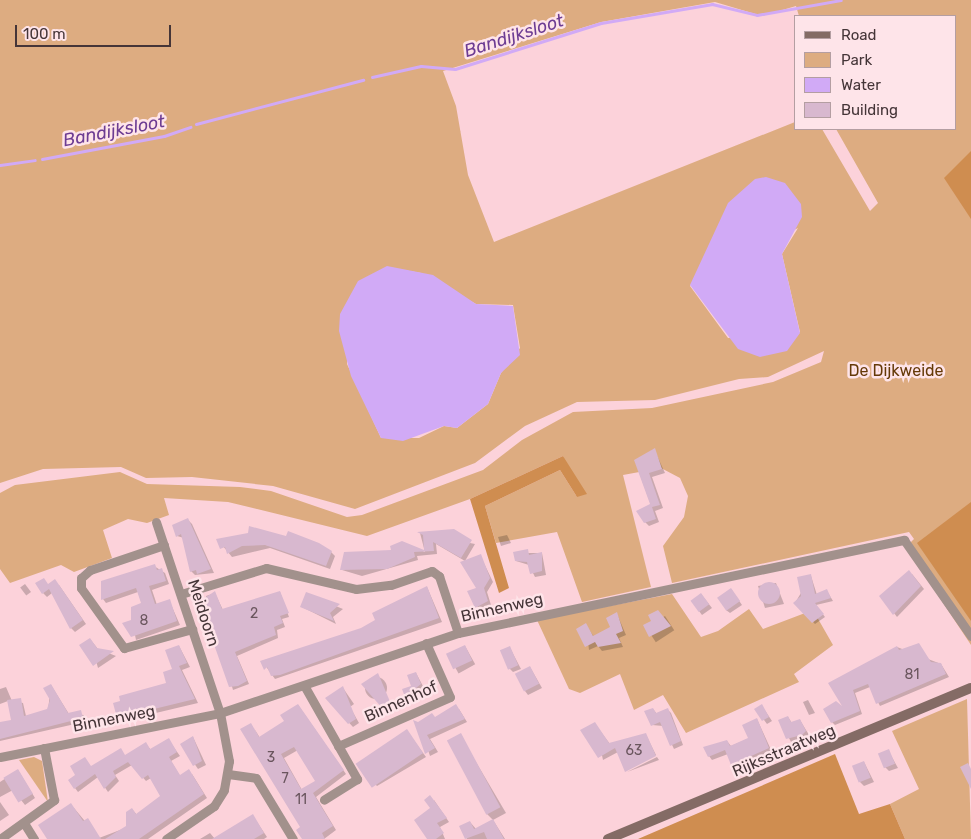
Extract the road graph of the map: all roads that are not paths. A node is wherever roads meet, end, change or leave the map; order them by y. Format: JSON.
{"nodes":[{"id":1,"x":156,"y":522,"type":"dead end"},
{"id":2,"x":164,"y":545,"type":"junction"},
{"id":3,"x":181,"y":594,"type":"junction"},
{"id":4,"x":192,"y":629,"type":"junction"},
{"id":5,"x":458,"y":633,"type":"junction"},
{"id":6,"x":971,"y":636,"type":"edge"},
{"id":7,"x":426,"y":643,"type":"junction"},
{"id":8,"x":305,"y":687,"type":"junction"},
{"id":9,"x":971,"y":688,"type":"edge"},
{"id":10,"x":220,"y":713,"type":"junction"},
{"id":11,"x":338,"y":746,"type":"junction"},
{"id":12,"x":44,"y":748,"type":"junction"},
{"id":13,"x":0,"y":757,"type":"edge"},
{"id":14,"x":228,"y":774,"type":"junction"},
{"id":15,"x":324,"y":800,"type":"dead end"},
{"id":16,"x":24,"y":823,"type":"junction"},
{"id":17,"x":0,"y":839,"type":"edge"},
{"id":18,"x":34,"y":839,"type":"edge"},
{"id":19,"x":166,"y":839,"type":"edge"},
{"id":20,"x":293,"y":839,"type":"edge"},
{"id":21,"x":608,"y":839,"type":"edge"}],
"edges":[{"from":1,"to":2,"type":"street","name":"Meidoorn"},
{"from":2,"to":3,"type":"street","name":"Meidoorn"},
{"from":2,"to":4,"type":"street"},
{"from":3,"to":4,"type":"street","name":"Meidoorn"},
{"from":3,"to":5,"type":"street"},
{"from":4,"to":10,"type":"street","name":"Meidoorn"},
{"from":5,"to":6,"type":"street","name":"Binnenweg"},
{"from":5,"to":7,"type":"street","name":"Binnenweg"},
{"from":7,"to":8,"type":"street","name":"Binnenweg"},
{"from":7,"to":11,"type":"street","name":"Binnenhof"},
{"from":8,"to":10,"type":"street","name":"Binnenweg"},
{"from":8,"to":11,"type":"street"},
{"from":9,"to":21,"type":"main road","name":"Rijksstraatweg"},
{"from":10,"to":12,"type":"street","name":"Binnenweg"},
{"from":10,"to":14,"type":"street","name":"Meidoorn"},
{"from":11,"to":15,"type":"street"},
{"from":12,"to":13,"type":"street","name":"Binnenweg"},
{"from":12,"to":16,"type":"street"},
{"from":14,"to":19,"type":"street"},
{"from":14,"to":20,"type":"street"},
{"from":16,"to":17,"type":"street"},
{"from":16,"to":18,"type":"street"}]}
